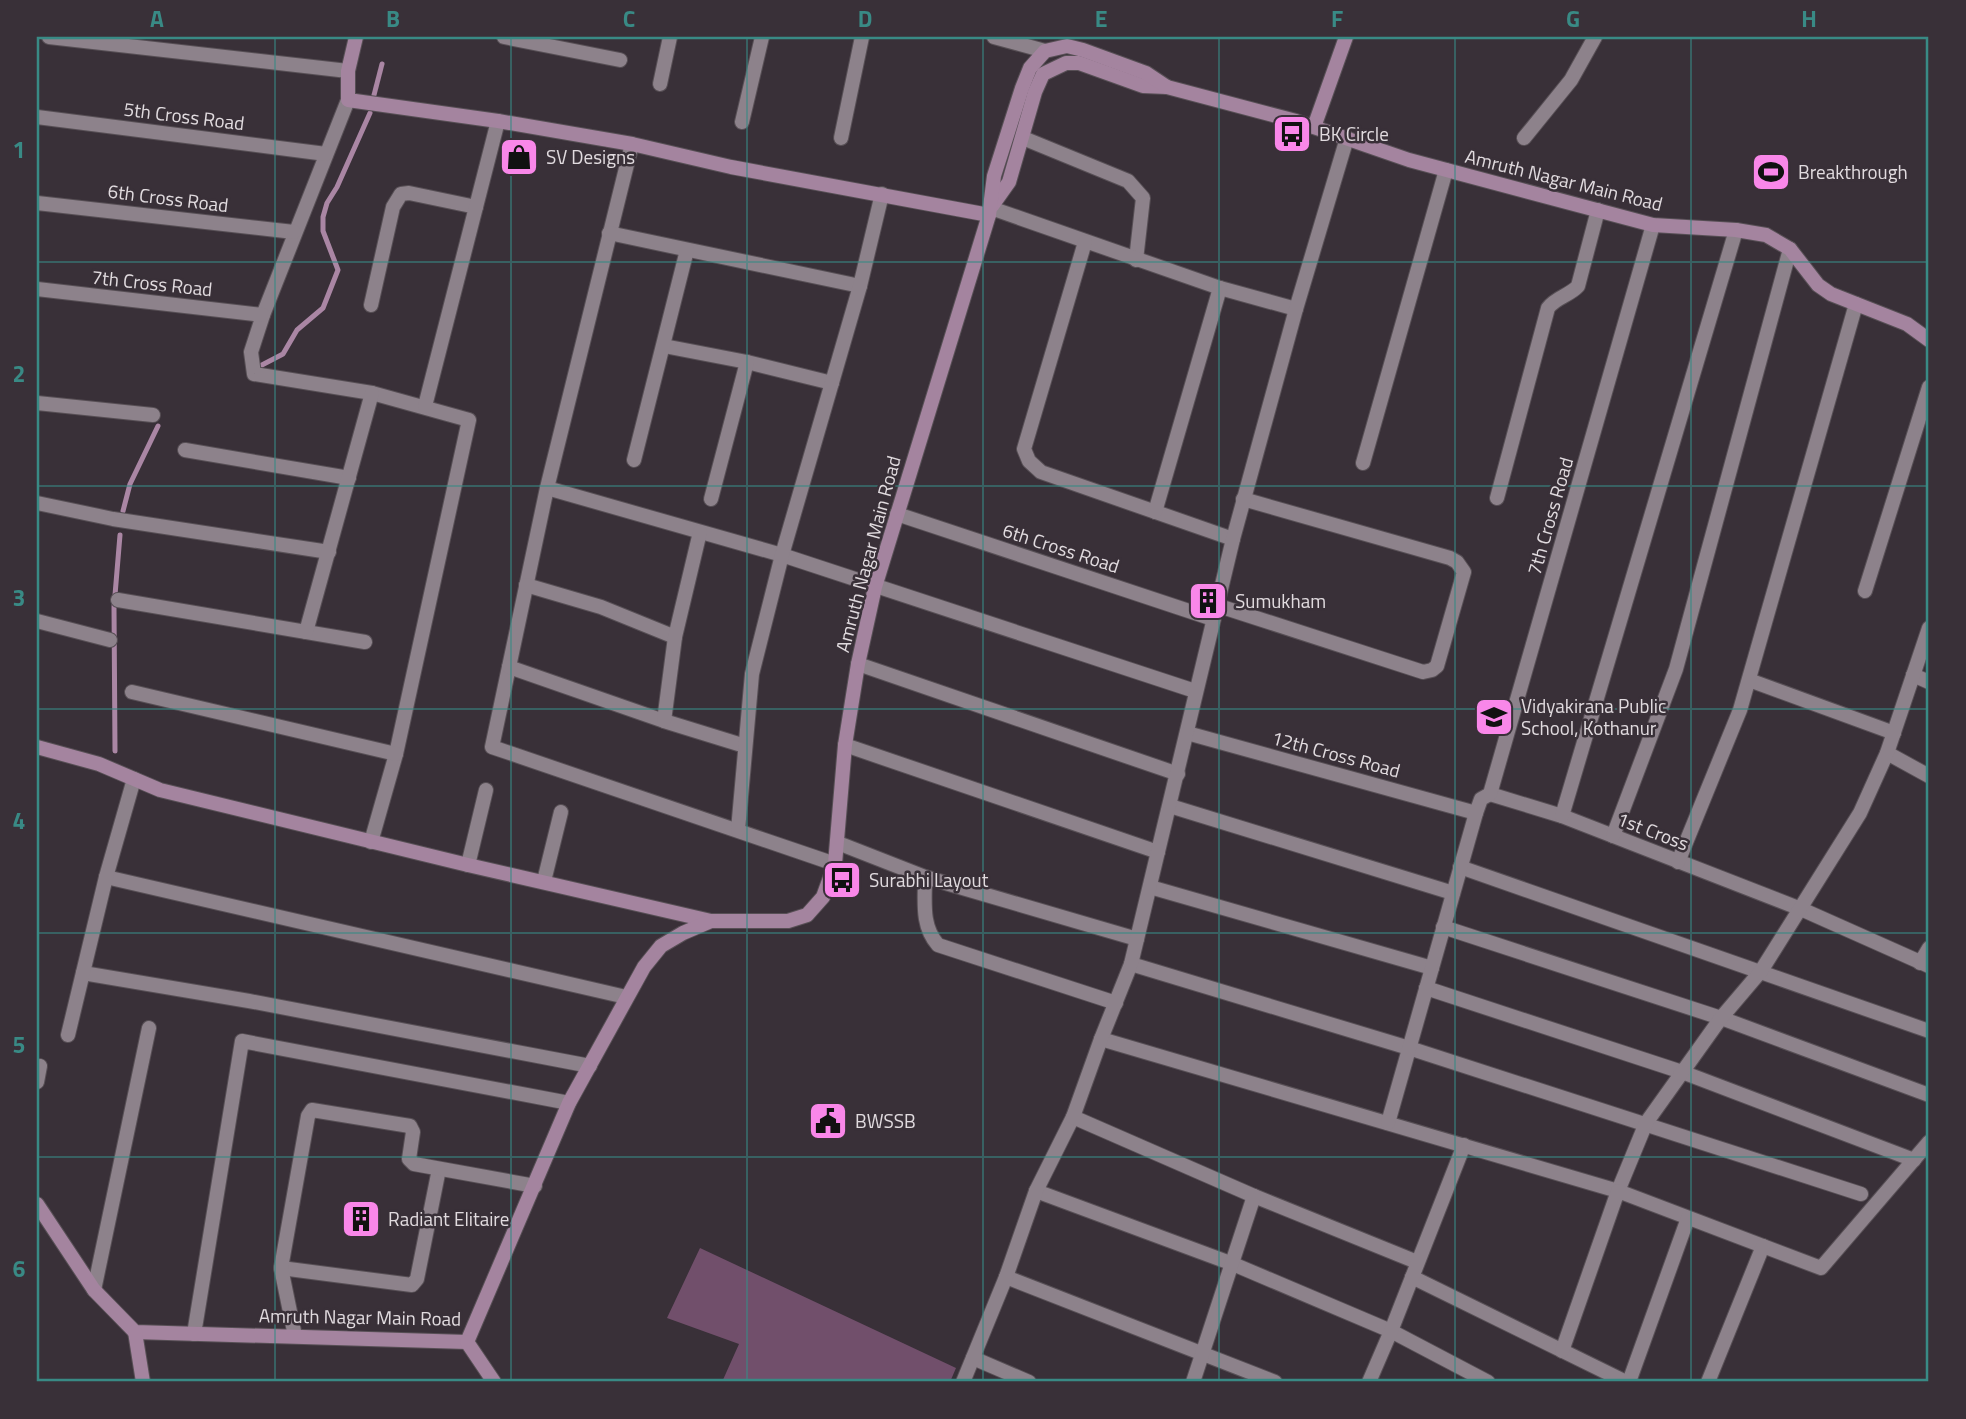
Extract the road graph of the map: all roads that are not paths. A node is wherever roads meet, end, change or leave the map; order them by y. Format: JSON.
{"nodes":[{"id":1,"x":49,"y":37,"type":"edge"},
{"id":2,"x":356,"y":37,"type":"edge"},
{"id":3,"x":670,"y":37,"type":"edge"},
{"id":4,"x":762,"y":37,"type":"edge"},
{"id":5,"x":862,"y":37,"type":"edge"},
{"id":6,"x":994,"y":37,"type":"edge"},
{"id":7,"x":1346,"y":37,"type":"edge"},
{"id":8,"x":1595,"y":37,"type":"edge"},
{"id":9,"x":513,"y":38,"type":"edge"},
{"id":10,"x":1084,"y":43,"type":"edge"},
{"id":11,"x":1045,"y":51,"type":"junction"},
{"id":12,"x":620,"y":60,"type":"dead end"},
{"id":13,"x":348,"y":71,"type":"junction"},
{"id":14,"x":660,"y":84,"type":"dead end"},
{"id":15,"x":1167,"y":87,"type":"junction"},
{"id":16,"x":348,"y":100,"type":"junction"},
{"id":17,"x":37,"y":117,"type":"edge"},
{"id":18,"x":498,"y":121,"type":"junction"},
{"id":19,"x":742,"y":122,"type":"dead end"},
{"id":20,"x":1314,"y":127,"type":"junction"},
{"id":21,"x":841,"y":138,"type":"dead end"},
{"id":22,"x":1023,"y":138,"type":"junction"},
{"id":23,"x":1347,"y":138,"type":"junction"},
{"id":24,"x":1524,"y":138,"type":"dead end"},
{"id":25,"x":632,"y":144,"type":"junction"},
{"id":26,"x":327,"y":154,"type":"junction"},
{"id":27,"x":1446,"y":170,"type":"junction"},
{"id":28,"x":882,"y":194,"type":"junction"},
{"id":29,"x":37,"y":203,"type":"edge"},
{"id":30,"x":476,"y":207,"type":"junction"},
{"id":31,"x":1598,"y":210,"type":"junction"},
{"id":32,"x":990,"y":211,"type":"junction"},
{"id":33,"x":1653,"y":225,"type":"junction"},
{"id":34,"x":1736,"y":230,"type":"junction"},
{"id":35,"x":294,"y":232,"type":"junction"},
{"id":36,"x":609,"y":233,"type":"junction"},
{"id":37,"x":1085,"y":242,"type":"junction"},
{"id":38,"x":1790,"y":249,"type":"junction"},
{"id":39,"x":687,"y":250,"type":"junction"},
{"id":40,"x":1136,"y":260,"type":"junction"},
{"id":41,"x":860,"y":286,"type":"junction"},
{"id":42,"x":1220,"y":288,"type":"junction"},
{"id":43,"x":37,"y":289,"type":"edge"},
{"id":44,"x":1856,"y":304,"type":"junction"},
{"id":45,"x":371,"y":305,"type":"dead end"},
{"id":46,"x":1296,"y":309,"type":"junction"},
{"id":47,"x":263,"y":315,"type":"junction"},
{"id":48,"x":1929,"y":340,"type":"edge"},
{"id":49,"x":664,"y":346,"type":"junction"},
{"id":50,"x":747,"y":362,"type":"junction"},
{"id":51,"x":832,"y":383,"type":"junction"},
{"id":52,"x":1929,"y":387,"type":"edge"},
{"id":53,"x":372,"y":393,"type":"junction"},
{"id":54,"x":37,"y":403,"type":"edge"},
{"id":55,"x":425,"y":407,"type":"junction"},
{"id":56,"x":153,"y":415,"type":"dead end"},
{"id":57,"x":185,"y":450,"type":"dead end"},
{"id":58,"x":634,"y":460,"type":"dead end"},
{"id":59,"x":1363,"y":463,"type":"dead end"},
{"id":60,"x":349,"y":478,"type":"junction"},
{"id":61,"x":547,"y":488,"type":"junction"},
{"id":62,"x":1497,"y":498,"type":"dead end"},
{"id":63,"x":711,"y":499,"type":"dead end"},
{"id":64,"x":1243,"y":499,"type":"junction"},
{"id":65,"x":37,"y":503,"type":"edge"},
{"id":66,"x":1155,"y":512,"type":"junction"},
{"id":67,"x":897,"y":514,"type":"junction"},
{"id":68,"x":700,"y":532,"type":"junction"},
{"id":69,"x":1233,"y":539,"type":"junction"},
{"id":70,"x":329,"y":552,"type":"junction"},
{"id":71,"x":782,"y":555,"type":"junction"},
{"id":72,"x":526,"y":585,"type":"junction"},
{"id":73,"x":875,"y":587,"type":"junction"},
{"id":74,"x":1865,"y":591,"type":"dead end"},
{"id":75,"x":118,"y":600,"type":"dead end"},
{"id":76,"x":1215,"y":612,"type":"junction"},
{"id":77,"x":37,"y":621,"type":"edge"},
{"id":78,"x":1929,"y":628,"type":"edge"},
{"id":79,"x":306,"y":632,"type":"junction"},
{"id":80,"x":675,"y":637,"type":"junction"},
{"id":81,"x":110,"y":640,"type":"dead end"},
{"id":82,"x":365,"y":642,"type":"dead end"},
{"id":83,"x":858,"y":664,"type":"junction"},
{"id":84,"x":509,"y":667,"type":"junction"},
{"id":85,"x":1913,"y":675,"type":"junction"},
{"id":86,"x":1749,"y":680,"type":"junction"},
{"id":87,"x":1929,"y":682,"type":"edge"},
{"id":88,"x":1195,"y":691,"type":"junction"},
{"id":89,"x":132,"y":692,"type":"dead end"},
{"id":90,"x":664,"y":721,"type":"junction"},
{"id":91,"x":1186,"y":733,"type":"junction"},
{"id":92,"x":1894,"y":733,"type":"junction"},
{"id":93,"x":845,"y":745,"type":"junction"},
{"id":94,"x":746,"y":746,"type":"junction"},
{"id":95,"x":37,"y":747,"type":"edge"},
{"id":96,"x":1887,"y":753,"type":"junction"},
{"id":97,"x":396,"y":754,"type":"junction"},
{"id":98,"x":1178,"y":774,"type":"junction"},
{"id":99,"x":1929,"y":776,"type":"edge"},
{"id":100,"x":134,"y":779,"type":"junction"},
{"id":101,"x":486,"y":790,"type":"dead end"},
{"id":102,"x":1490,"y":794,"type":"junction"},
{"id":103,"x":1170,"y":806,"type":"junction"},
{"id":104,"x":561,"y":812,"type":"dead end"},
{"id":105,"x":1476,"y":813,"type":"junction"},
{"id":106,"x":1562,"y":816,"type":"junction"},
{"id":107,"x":737,"y":830,"type":"junction"},
{"id":108,"x":1613,"y":836,"type":"junction"},
{"id":109,"x":371,"y":842,"type":"junction"},
{"id":110,"x":838,"y":843,"type":"junction"},
{"id":111,"x":1158,"y":852,"type":"junction"},
{"id":112,"x":1678,"y":862,"type":"junction"},
{"id":113,"x":835,"y":864,"type":"junction"},
{"id":114,"x":468,"y":865,"type":"junction"},
{"id":115,"x":1460,"y":867,"type":"junction"},
{"id":116,"x":106,"y":877,"type":"junction"},
{"id":117,"x":925,"y":877,"type":"junction"},
{"id":118,"x":544,"y":881,"type":"junction"},
{"id":119,"x":1150,"y":887,"type":"junction"},
{"id":120,"x":1453,"y":893,"type":"junction"},
{"id":121,"x":1801,"y":909,"type":"junction"},
{"id":122,"x":711,"y":921,"type":"junction"},
{"id":123,"x":1443,"y":927,"type":"junction"},
{"id":124,"x":1137,"y":939,"type":"junction"},
{"id":125,"x":1929,"y":948,"type":"edge"},
{"id":126,"x":1131,"y":964,"type":"junction"},
{"id":127,"x":1925,"y":964,"type":"edge"},
{"id":128,"x":1432,"y":968,"type":"junction"},
{"id":129,"x":1761,"y":971,"type":"junction"},
{"id":130,"x":83,"y":973,"type":"junction"},
{"id":131,"x":1426,"y":988,"type":"junction"},
{"id":132,"x":626,"y":996,"type":"junction"},
{"id":133,"x":1116,"y":1003,"type":"junction"},
{"id":134,"x":1721,"y":1018,"type":"junction"},
{"id":135,"x":149,"y":1028,"type":"dead end"},
{"id":136,"x":1929,"y":1031,"type":"edge"},
{"id":137,"x":68,"y":1035,"type":"dead end"},
{"id":138,"x":1101,"y":1039,"type":"junction"},
{"id":139,"x":1409,"y":1048,"type":"junction"},
{"id":140,"x":40,"y":1066,"type":"dead end"},
{"id":141,"x":590,"y":1066,"type":"junction"},
{"id":142,"x":1682,"y":1072,"type":"junction"},
{"id":143,"x":37,"y":1082,"type":"edge"},
{"id":144,"x":1929,"y":1095,"type":"edge"},
{"id":145,"x":569,"y":1103,"type":"junction"},
{"id":146,"x":1073,"y":1117,"type":"junction"},
{"id":147,"x":1388,"y":1123,"type":"junction"},
{"id":148,"x":1646,"y":1123,"type":"junction"},
{"id":149,"x":1929,"y":1142,"type":"edge"},
{"id":150,"x":1464,"y":1145,"type":"junction"},
{"id":151,"x":1914,"y":1160,"type":"junction"},
{"id":152,"x":439,"y":1169,"type":"junction"},
{"id":153,"x":535,"y":1186,"type":"junction"},
{"id":154,"x":1036,"y":1191,"type":"junction"},
{"id":155,"x":1618,"y":1191,"type":"junction"},
{"id":156,"x":1861,"y":1194,"type":"dead end"},
{"id":157,"x":1254,"y":1195,"type":"junction"},
{"id":158,"x":37,"y":1204,"type":"edge"},
{"id":159,"x":1688,"y":1218,"type":"junction"},
{"id":160,"x":1763,"y":1246,"type":"junction"},
{"id":161,"x":1417,"y":1262,"type":"junction"},
{"id":162,"x":1233,"y":1264,"type":"junction"},
{"id":163,"x":281,"y":1268,"type":"junction"},
{"id":164,"x":1006,"y":1277,"type":"junction"},
{"id":165,"x":1412,"y":1277,"type":"junction"},
{"id":166,"x":94,"y":1290,"type":"junction"},
{"id":167,"x":1391,"y":1331,"type":"junction"},
{"id":168,"x":135,"y":1332,"type":"junction"},
{"id":169,"x":194,"y":1334,"type":"junction"},
{"id":170,"x":295,"y":1336,"type":"junction"},
{"id":171,"x":467,"y":1342,"type":"junction"},
{"id":172,"x":1562,"y":1351,"type":"junction"},
{"id":173,"x":1203,"y":1354,"type":"junction"},
{"id":174,"x":973,"y":1358,"type":"junction"},
{"id":175,"x":144,"y":1382,"type":"edge"},
{"id":176,"x":494,"y":1382,"type":"edge"},
{"id":177,"x":963,"y":1382,"type":"edge"},
{"id":178,"x":1029,"y":1382,"type":"edge"},
{"id":179,"x":1193,"y":1382,"type":"edge"},
{"id":180,"x":1275,"y":1382,"type":"edge"},
{"id":181,"x":1369,"y":1382,"type":"edge"},
{"id":182,"x":1488,"y":1382,"type":"edge"},
{"id":183,"x":1628,"y":1382,"type":"edge"},
{"id":184,"x":1708,"y":1382,"type":"edge"}],
"edges":[{"from":1,"to":13,"type":"street"},
{"from":2,"to":13,"type":"main road"},
{"from":3,"to":14,"type":"street"},
{"from":4,"to":19,"type":"street"},
{"from":5,"to":21,"type":"street"},
{"from":6,"to":11,"type":"street"},
{"from":7,"to":20,"type":"main road"},
{"from":8,"to":24,"type":"street"},
{"from":9,"to":12,"type":"street"},
{"from":10,"to":11,"type":"main road","name":"Amruth Nagar Main Road"},
{"from":10,"to":15,"type":"main road","name":"Amruth Nagar Main Road"},
{"from":11,"to":32,"type":"main road","name":"Amruth Nagar Main Road"},
{"from":13,"to":16,"type":"main road"},
{"from":15,"to":20,"type":"main road","name":"Amruth Nagar Main Road"},
{"from":15,"to":22,"type":"main road","name":"Amruth Nagar Main Road"},
{"from":16,"to":18,"type":"main road"},
{"from":16,"to":26,"type":"street"},
{"from":17,"to":26,"type":"street","name":"5th Cross Road"},
{"from":18,"to":25,"type":"main road"},
{"from":18,"to":30,"type":"street"},
{"from":20,"to":23,"type":"main road","name":"Amruth Nagar Main Road"},
{"from":22,"to":32,"type":"main road","name":"Amruth Nagar Main Road"},
{"from":22,"to":40,"type":"street"},
{"from":23,"to":27,"type":"main road","name":"Amruth Nagar Main Road"},
{"from":23,"to":46,"type":"street"},
{"from":25,"to":28,"type":"main road"},
{"from":25,"to":36,"type":"street"},
{"from":26,"to":35,"type":"street"},
{"from":27,"to":31,"type":"main road","name":"Amruth Nagar Main Road"},
{"from":27,"to":59,"type":"street"},
{"from":28,"to":32,"type":"main road"},
{"from":28,"to":41,"type":"street"},
{"from":29,"to":35,"type":"street","name":"6th Cross Road"},
{"from":30,"to":45,"type":"street"},
{"from":30,"to":55,"type":"street"},
{"from":31,"to":33,"type":"main road","name":"Amruth Nagar Main Road"},
{"from":31,"to":62,"type":"street"},
{"from":32,"to":37,"type":"street"},
{"from":32,"to":67,"type":"main road","name":"Amruth Nagar Main Road"},
{"from":33,"to":34,"type":"main road","name":"Amruth Nagar Main Road"},
{"from":33,"to":102,"type":"street","name":"7th Cross Road"},
{"from":34,"to":38,"type":"main road","name":"Amruth Nagar Main Road"},
{"from":34,"to":106,"type":"street"},
{"from":35,"to":47,"type":"street"},
{"from":36,"to":39,"type":"street"},
{"from":36,"to":61,"type":"street"},
{"from":37,"to":40,"type":"street"},
{"from":37,"to":66,"type":"street"},
{"from":38,"to":44,"type":"main road","name":"Amruth Nagar Main Road"},
{"from":38,"to":108,"type":"street"},
{"from":39,"to":41,"type":"street"},
{"from":39,"to":49,"type":"street"},
{"from":40,"to":42,"type":"street"},
{"from":41,"to":51,"type":"street"},
{"from":42,"to":46,"type":"street"},
{"from":42,"to":66,"type":"street"},
{"from":43,"to":47,"type":"street","name":"7th Cross Road"},
{"from":44,"to":48,"type":"main road","name":"Amruth Nagar Main Road"},
{"from":44,"to":86,"type":"street"},
{"from":46,"to":64,"type":"street"},
{"from":47,"to":53,"type":"street"},
{"from":49,"to":50,"type":"street"},
{"from":49,"to":58,"type":"street"},
{"from":50,"to":51,"type":"street"},
{"from":50,"to":63,"type":"street"},
{"from":51,"to":71,"type":"street"},
{"from":52,"to":74,"type":"street"},
{"from":53,"to":55,"type":"street"},
{"from":53,"to":60,"type":"street"},
{"from":54,"to":56,"type":"street"},
{"from":55,"to":97,"type":"street"},
{"from":57,"to":60,"type":"street"},
{"from":60,"to":70,"type":"street"},
{"from":61,"to":68,"type":"street"},
{"from":61,"to":72,"type":"street"},
{"from":64,"to":69,"type":"street"},
{"from":64,"to":76,"type":"street","name":"6th Cross Road"},
{"from":65,"to":70,"type":"street"},
{"from":66,"to":69,"type":"street"},
{"from":67,"to":73,"type":"main road","name":"Amruth Nagar Main Road"},
{"from":67,"to":76,"type":"street","name":"6th Cross Road"},
{"from":68,"to":71,"type":"street"},
{"from":68,"to":80,"type":"street"},
{"from":69,"to":76,"type":"street"},
{"from":70,"to":79,"type":"street"},
{"from":71,"to":73,"type":"street"},
{"from":71,"to":94,"type":"street"},
{"from":72,"to":80,"type":"street"},
{"from":72,"to":84,"type":"street"},
{"from":73,"to":83,"type":"main road","name":"Amruth Nagar Main Road"},
{"from":73,"to":88,"type":"street"},
{"from":75,"to":79,"type":"street"},
{"from":76,"to":88,"type":"street"},
{"from":77,"to":81,"type":"street"},
{"from":78,"to":85,"type":"street"},
{"from":79,"to":82,"type":"street"},
{"from":80,"to":90,"type":"street"},
{"from":83,"to":93,"type":"main road","name":"Amruth Nagar Main Road"},
{"from":83,"to":98,"type":"street"},
{"from":84,"to":90,"type":"street"},
{"from":84,"to":107,"type":"street"},
{"from":85,"to":87,"type":"street"},
{"from":85,"to":92,"type":"street"},
{"from":86,"to":92,"type":"street"},
{"from":86,"to":112,"type":"street"},
{"from":88,"to":91,"type":"street"},
{"from":89,"to":97,"type":"street"},
{"from":90,"to":94,"type":"street"},
{"from":91,"to":98,"type":"street"},
{"from":91,"to":105,"type":"street","name":"12th Cross Road"},
{"from":92,"to":96,"type":"street"},
{"from":93,"to":110,"type":"main road","name":"Amruth Nagar Main Road"},
{"from":93,"to":111,"type":"street"},
{"from":94,"to":107,"type":"street"},
{"from":95,"to":100,"type":"main road"},
{"from":96,"to":99,"type":"street"},
{"from":96,"to":121,"type":"street"},
{"from":97,"to":109,"type":"street"},
{"from":98,"to":103,"type":"street"},
{"from":100,"to":109,"type":"main road"},
{"from":100,"to":116,"type":"street"},
{"from":101,"to":114,"type":"street"},
{"from":102,"to":105,"type":"street","name":"7th Cross Road"},
{"from":102,"to":106,"type":"street","name":"1st Cross"},
{"from":103,"to":111,"type":"street"},
{"from":103,"to":120,"type":"street"},
{"from":104,"to":118,"type":"street"},
{"from":105,"to":115,"type":"street","name":"7th Cross Road"},
{"from":106,"to":108,"type":"street","name":"1st Cross"},
{"from":107,"to":113,"type":"street"},
{"from":108,"to":112,"type":"street","name":"1st Cross"},
{"from":109,"to":114,"type":"main road"},
{"from":110,"to":113,"type":"main road","name":"Amruth Nagar Main Road"},
{"from":110,"to":117,"type":"street"},
{"from":111,"to":119,"type":"street"},
{"from":112,"to":121,"type":"street","name":"1st Cross"},
{"from":113,"to":122,"type":"main road","name":"Amruth Nagar Main Road"},
{"from":114,"to":118,"type":"main road"},
{"from":115,"to":120,"type":"street","name":"7th Cross Road"},
{"from":115,"to":129,"type":"street"},
{"from":116,"to":130,"type":"street"},
{"from":116,"to":132,"type":"street"},
{"from":117,"to":124,"type":"street"},
{"from":117,"to":133,"type":"street"},
{"from":118,"to":122,"type":"main road"},
{"from":119,"to":124,"type":"street"},
{"from":119,"to":128,"type":"street"},
{"from":120,"to":123,"type":"street","name":"7th Cross Road"},
{"from":121,"to":127,"type":"street","name":"1st Cross"},
{"from":121,"to":129,"type":"street"},
{"from":122,"to":132,"type":"main road","name":"Amruth Nagar Main Road"},
{"from":123,"to":128,"type":"street","name":"7th Cross Road"},
{"from":123,"to":134,"type":"street"},
{"from":124,"to":126,"type":"street"},
{"from":125,"to":127,"type":"street"},
{"from":126,"to":133,"type":"street"},
{"from":126,"to":139,"type":"street"},
{"from":128,"to":131,"type":"street","name":"7th Cross Road"},
{"from":129,"to":134,"type":"street"},
{"from":129,"to":136,"type":"street"},
{"from":130,"to":137,"type":"street"},
{"from":130,"to":141,"type":"street"},
{"from":131,"to":139,"type":"street","name":"7th Cross Road"},
{"from":131,"to":142,"type":"street"},
{"from":132,"to":141,"type":"main road","name":"Amruth Nagar Main Road"},
{"from":133,"to":138,"type":"street"},
{"from":134,"to":142,"type":"street"},
{"from":134,"to":144,"type":"street"},
{"from":135,"to":166,"type":"street"},
{"from":138,"to":146,"type":"street"},
{"from":138,"to":147,"type":"street"},
{"from":139,"to":147,"type":"street","name":"7th Cross Road"},
{"from":139,"to":148,"type":"street"},
{"from":140,"to":143,"type":"street"},
{"from":141,"to":145,"type":"main road","name":"Amruth Nagar Main Road"},
{"from":142,"to":148,"type":"street"},
{"from":142,"to":151,"type":"street"},
{"from":145,"to":153,"type":"main road","name":"Amruth Nagar Main Road"},
{"from":145,"to":169,"type":"street"},
{"from":146,"to":154,"type":"street"},
{"from":146,"to":157,"type":"street"},
{"from":147,"to":150,"type":"street"},
{"from":148,"to":155,"type":"street"},
{"from":148,"to":156,"type":"street"},
{"from":149,"to":151,"type":"street"},
{"from":150,"to":155,"type":"street"},
{"from":150,"to":161,"type":"street"},
{"from":151,"to":160,"type":"street"},
{"from":152,"to":153,"type":"street"},
{"from":152,"to":163,"type":"street"},
{"from":152,"to":163,"type":"street"},
{"from":153,"to":171,"type":"main road","name":"Amruth Nagar Main Road"},
{"from":154,"to":162,"type":"street"},
{"from":154,"to":164,"type":"street"},
{"from":155,"to":159,"type":"street"},
{"from":155,"to":172,"type":"street"},
{"from":157,"to":161,"type":"street"},
{"from":157,"to":162,"type":"street"},
{"from":158,"to":166,"type":"main road"},
{"from":159,"to":160,"type":"street"},
{"from":159,"to":183,"type":"street"},
{"from":160,"to":184,"type":"street"},
{"from":161,"to":165,"type":"street"},
{"from":162,"to":167,"type":"street"},
{"from":162,"to":173,"type":"street"},
{"from":163,"to":170,"type":"street"},
{"from":164,"to":173,"type":"street"},
{"from":164,"to":174,"type":"street"},
{"from":165,"to":167,"type":"street"},
{"from":165,"to":172,"type":"street"},
{"from":166,"to":168,"type":"main road"},
{"from":167,"to":181,"type":"street"},
{"from":167,"to":182,"type":"street"},
{"from":168,"to":169,"type":"main road","name":"Amruth Nagar Main Road"},
{"from":168,"to":175,"type":"main road"},
{"from":169,"to":170,"type":"main road","name":"Amruth Nagar Main Road"},
{"from":170,"to":171,"type":"main road","name":"Amruth Nagar Main Road"},
{"from":171,"to":176,"type":"main road"},
{"from":172,"to":183,"type":"street"},
{"from":173,"to":179,"type":"street"},
{"from":173,"to":180,"type":"street"},
{"from":174,"to":177,"type":"street"},
{"from":174,"to":178,"type":"street"}]}
